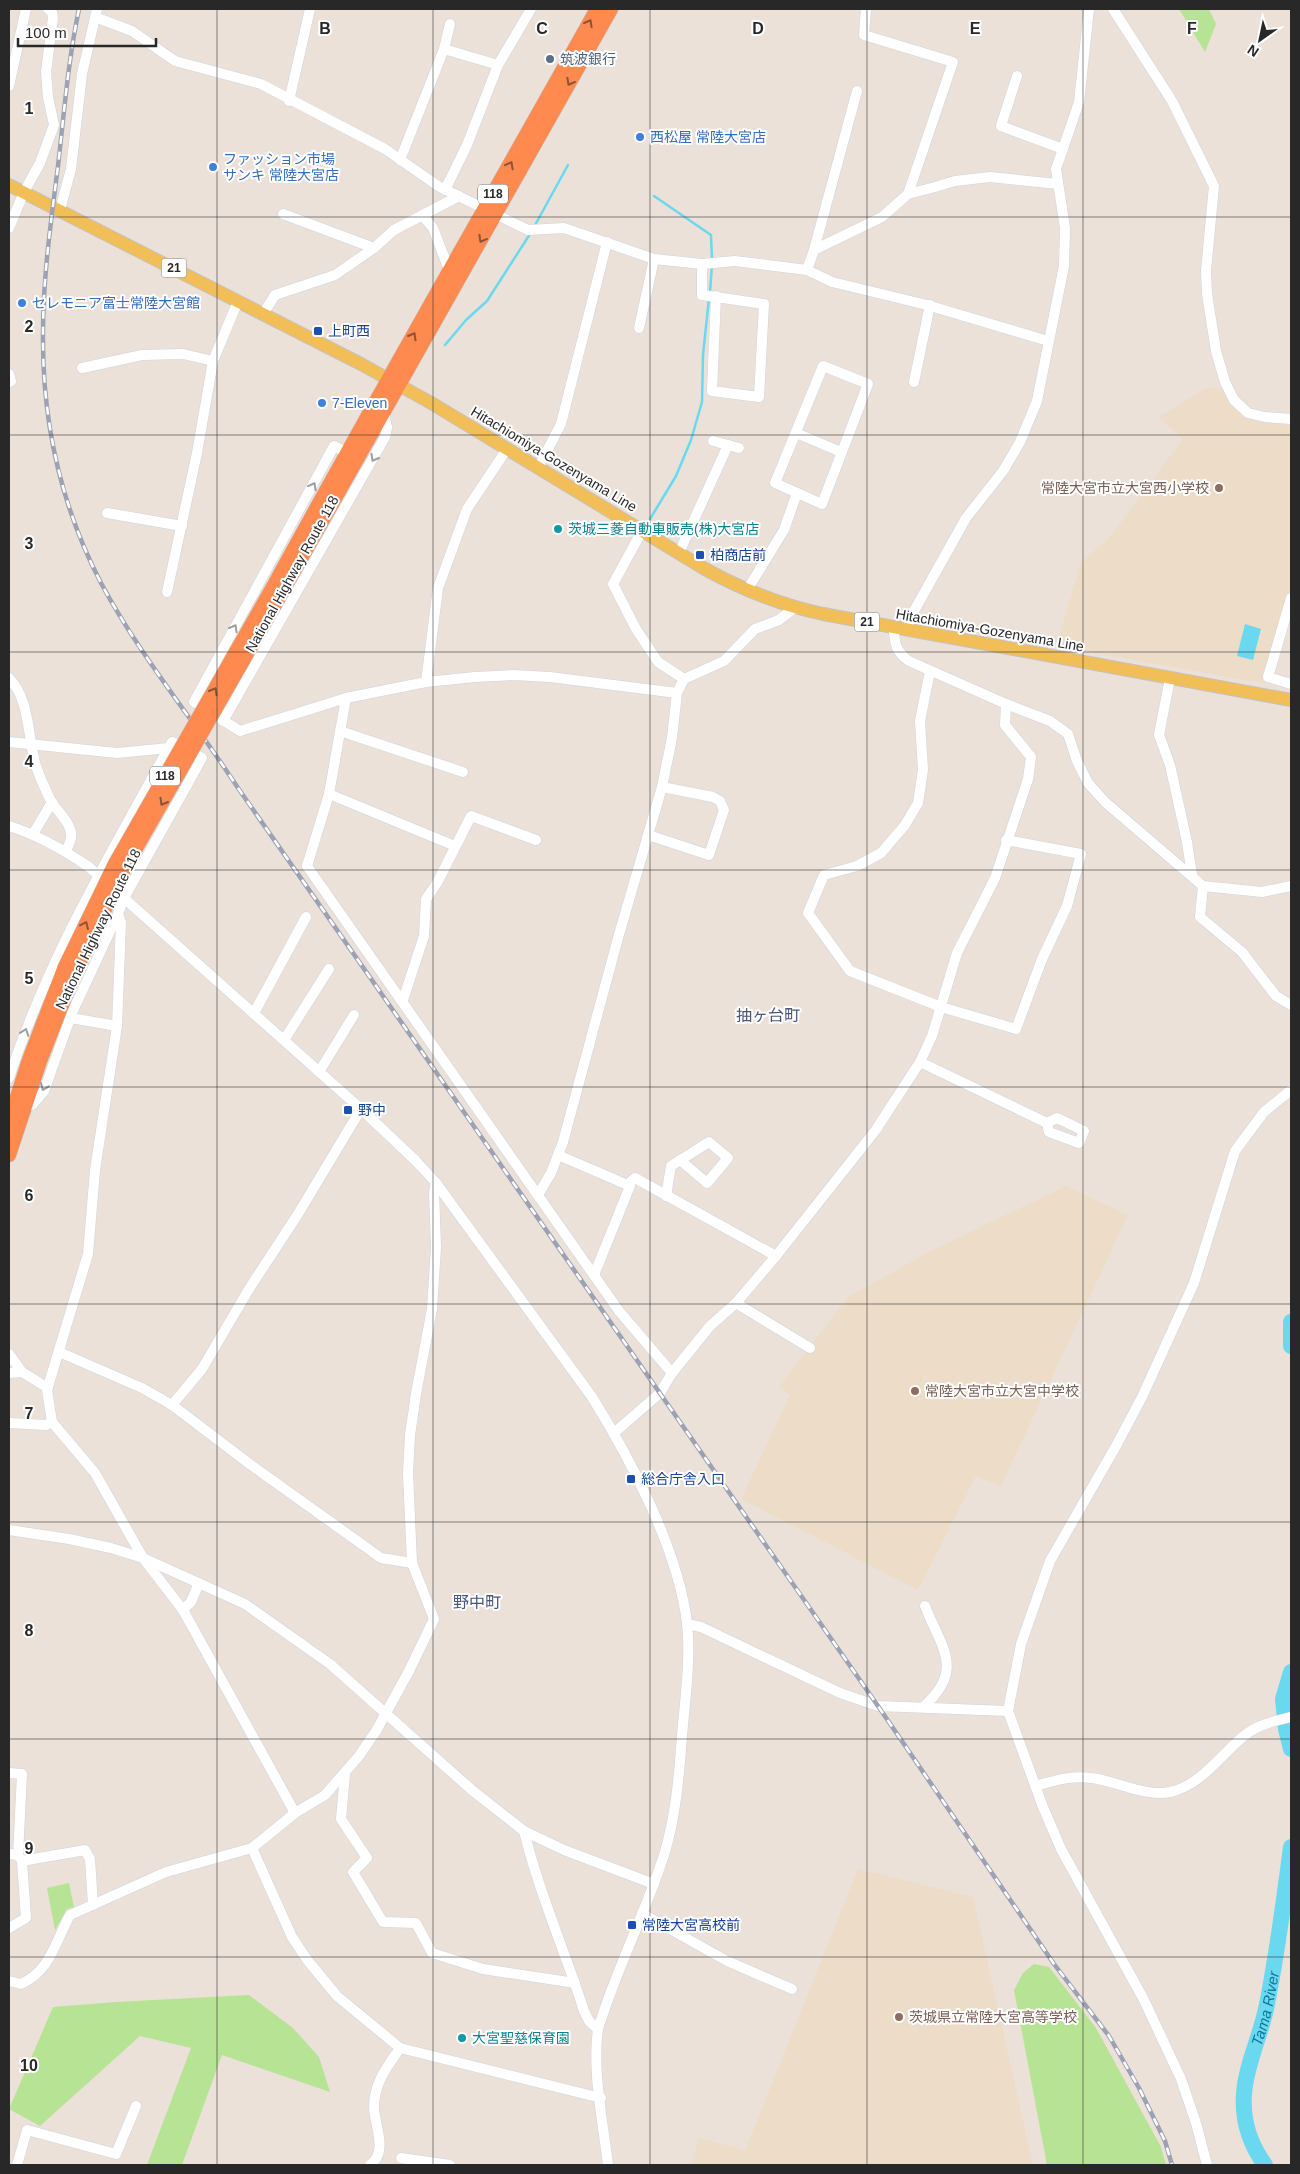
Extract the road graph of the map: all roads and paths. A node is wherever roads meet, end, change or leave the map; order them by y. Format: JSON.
{"nodes":[{"id":1,"x":26,"y":9,"type":"edge"},
{"id":2,"x":48,"y":9,"type":"edge"},
{"id":3,"x":310,"y":9,"type":"edge"},
{"id":4,"x":531,"y":9,"type":"edge"},
{"id":5,"x":597,"y":9,"type":"edge"},
{"id":6,"x":611,"y":9,"type":"edge"},
{"id":7,"x":866,"y":9,"type":"edge"},
{"id":8,"x":1089,"y":9,"type":"edge"},
{"id":9,"x":1113,"y":9,"type":"edge"},
{"id":10,"x":96,"y":13,"type":"edge"},
{"id":11,"x":450,"y":24,"type":"dead end"},
{"id":12,"x":444,"y":49,"type":"junction"},
{"id":13,"x":498,"y":65,"type":"junction"},
{"id":14,"x":1017,"y":76,"type":"dead end"},
{"id":15,"x":9,"y":86,"type":"edge"},
{"id":16,"x":857,"y":91,"type":"dead end"},
{"id":17,"x":289,"y":101,"type":"junction"},
{"id":18,"x":1063,"y":148,"type":"junction"},
{"id":19,"x":400,"y":160,"type":"junction"},
{"id":20,"x":1058,"y":184,"type":"junction"},
{"id":21,"x":9,"y":185,"type":"edge"},
{"id":22,"x":445,"y":190,"type":"junction"},
{"id":23,"x":24,"y":192,"type":"junction"},
{"id":24,"x":908,"y":194,"type":"junction"},
{"id":25,"x":459,"y":196,"type":"junction"},
{"id":26,"x":60,"y":210,"type":"junction"},
{"id":27,"x":491,"y":211,"type":"junction"},
{"id":28,"x":283,"y":214,"type":"dead end"},
{"id":29,"x":422,"y":215,"type":"junction"},
{"id":30,"x":9,"y":228,"type":"edge"},
{"id":31,"x":607,"y":242,"type":"junction"},
{"id":32,"x":374,"y":248,"type":"junction"},
{"id":33,"x":814,"y":250,"type":"junction"},
{"id":34,"x":654,"y":259,"type":"junction"},
{"id":35,"x":702,"y":264,"type":"junction"},
{"id":36,"x":807,"y":270,"type":"junction"},
{"id":37,"x":450,"y":272,"type":"junction"},
{"id":38,"x":716,"y":296,"type":"junction"},
{"id":39,"x":238,"y":301,"type":"junction"},
{"id":40,"x":930,"y":306,"type":"junction"},
{"id":41,"x":263,"y":314,"type":"junction"},
{"id":42,"x":639,"y":328,"type":"dead end"},
{"id":43,"x":1048,"y":341,"type":"junction"},
{"id":44,"x":213,"y":362,"type":"junction"},
{"id":45,"x":82,"y":368,"type":"dead end"},
{"id":46,"x":9,"y":374,"type":"edge"},
{"id":47,"x":9,"y":382,"type":"edge"},
{"id":48,"x":394,"y":382,"type":"junction"},
{"id":49,"x":914,"y":382,"type":"dead end"},
{"id":50,"x":384,"y":413,"type":"junction"},
{"id":51,"x":1291,"y":419,"type":"edge"},
{"id":52,"x":796,"y":433,"type":"junction"},
{"id":53,"x":713,"y":441,"type":"dead end"},
{"id":54,"x":728,"y":446,"type":"junction"},
{"id":55,"x":739,"y":448,"type":"dead end"},
{"id":56,"x":507,"y":449,"type":"junction"},
{"id":57,"x":346,"y":452,"type":"junction"},
{"id":58,"x":841,"y":452,"type":"junction"},
{"id":59,"x":538,"y":468,"type":"junction"},
{"id":60,"x":796,"y":493,"type":"junction"},
{"id":61,"x":107,"y":513,"type":"dead end"},
{"id":62,"x":182,"y":526,"type":"junction"},
{"id":63,"x":642,"y":531,"type":"junction"},
{"id":64,"x":680,"y":553,"type":"junction"},
{"id":65,"x":277,"y":589,"type":"junction"},
{"id":66,"x":746,"y":590,"type":"junction"},
{"id":67,"x":167,"y":592,"type":"dead end"},
{"id":68,"x":1291,"y":598,"type":"edge"},
{"id":69,"x":794,"y":608,"type":"junction"},
{"id":70,"x":900,"y":629,"type":"junction"},
{"id":71,"x":930,"y":670,"type":"junction"},
{"id":72,"x":9,"y":678,"type":"edge"},
{"id":73,"x":1170,"y":678,"type":"junction"},
{"id":74,"x":684,"y":679,"type":"junction"},
{"id":75,"x":426,"y":682,"type":"junction"},
{"id":76,"x":1291,"y":684,"type":"edge"},
{"id":77,"x":677,"y":693,"type":"junction"},
{"id":78,"x":346,"y":698,"type":"junction"},
{"id":79,"x":1291,"y":700,"type":"edge"},
{"id":80,"x":1006,"y":704,"type":"junction"},
{"id":81,"x":223,"y":720,"type":"junction"},
{"id":82,"x":340,"y":730,"type":"junction"},
{"id":83,"x":9,"y":742,"type":"edge"},
{"id":84,"x":30,"y":744,"type":"junction"},
{"id":85,"x":169,"y":748,"type":"junction"},
{"id":86,"x":463,"y":772,"type":"dead end"},
{"id":87,"x":662,"y":787,"type":"junction"},
{"id":88,"x":329,"y":794,"type":"junction"},
{"id":89,"x":52,"y":802,"type":"junction"},
{"id":90,"x":9,"y":826,"type":"edge"},
{"id":91,"x":33,"y":834,"type":"junction"},
{"id":92,"x":648,"y":835,"type":"junction"},
{"id":93,"x":536,"y":840,"type":"dead end"},
{"id":94,"x":1006,"y":840,"type":"junction"},
{"id":95,"x":455,"y":846,"type":"junction"},
{"id":96,"x":66,"y":852,"type":"junction"},
{"id":97,"x":97,"y":874,"type":"junction"},
{"id":98,"x":1192,"y":875,"type":"junction"},
{"id":99,"x":1203,"y":886,"type":"junction"},
{"id":100,"x":1291,"y":886,"type":"edge"},
{"id":101,"x":124,"y":898,"type":"junction"},
{"id":102,"x":118,"y":914,"type":"junction"},
{"id":103,"x":306,"y":916,"type":"dead end"},
{"id":104,"x":329,"y":969,"type":"dead end"},
{"id":105,"x":69,"y":971,"type":"junction"},
{"id":106,"x":402,"y":1000,"type":"junction"},
{"id":107,"x":1291,"y":1005,"type":"edge"},
{"id":108,"x":941,"y":1007,"type":"junction"},
{"id":109,"x":254,"y":1013,"type":"junction"},
{"id":110,"x":354,"y":1015,"type":"dead end"},
{"id":111,"x":70,"y":1018,"type":"junction"},
{"id":112,"x":117,"y":1026,"type":"junction"},
{"id":113,"x":284,"y":1040,"type":"junction"},
{"id":114,"x":920,"y":1062,"type":"junction"},
{"id":115,"x":319,"y":1072,"type":"junction"},
{"id":116,"x":9,"y":1078,"type":"edge"},
{"id":117,"x":1291,"y":1090,"type":"edge"},
{"id":118,"x":26,"y":1104,"type":"junction"},
{"id":119,"x":361,"y":1109,"type":"junction"},
{"id":120,"x":9,"y":1122,"type":"edge"},
{"id":121,"x":1047,"y":1123,"type":"dead end"},
{"id":122,"x":9,"y":1155,"type":"edge"},
{"id":123,"x":558,"y":1156,"type":"junction"},
{"id":124,"x":680,"y":1160,"type":"junction"},
{"id":125,"x":436,"y":1183,"type":"junction"},
{"id":126,"x":628,"y":1185,"type":"junction"},
{"id":127,"x":538,"y":1195,"type":"junction"},
{"id":128,"x":666,"y":1196,"type":"junction"},
{"id":129,"x":776,"y":1256,"type":"junction"},
{"id":130,"x":594,"y":1275,"type":"junction"},
{"id":131,"x":736,"y":1303,"type":"junction"},
{"id":132,"x":810,"y":1348,"type":"dead end"},
{"id":133,"x":59,"y":1352,"type":"junction"},
{"id":134,"x":9,"y":1354,"type":"edge"},
{"id":135,"x":22,"y":1372,"type":"junction"},
{"id":136,"x":9,"y":1373,"type":"edge"},
{"id":137,"x":672,"y":1373,"type":"junction"},
{"id":138,"x":48,"y":1388,"type":"junction"},
{"id":139,"x":172,"y":1405,"type":"junction"},
{"id":140,"x":52,"y":1422,"type":"junction"},
{"id":141,"x":9,"y":1423,"type":"edge"},
{"id":142,"x":614,"y":1433,"type":"junction"},
{"id":143,"x":9,"y":1530,"type":"edge"},
{"id":144,"x":143,"y":1558,"type":"junction"},
{"id":145,"x":412,"y":1563,"type":"junction"},
{"id":146,"x":199,"y":1583,"type":"junction"},
{"id":147,"x":925,"y":1606,"type":"dead end"},
{"id":148,"x":183,"y":1610,"type":"junction"},
{"id":149,"x":687,"y":1624,"type":"junction"},
{"id":150,"x":923,"y":1707,"type":"junction"},
{"id":151,"x":1008,"y":1711,"type":"junction"},
{"id":152,"x":386,"y":1713,"type":"junction"},
{"id":153,"x":1291,"y":1717,"type":"edge"},
{"id":154,"x":9,"y":1773,"type":"edge"},
{"id":155,"x":345,"y":1774,"type":"junction"},
{"id":156,"x":1035,"y":1786,"type":"junction"},
{"id":157,"x":295,"y":1813,"type":"junction"},
{"id":158,"x":524,"y":1831,"type":"junction"},
{"id":159,"x":252,"y":1848,"type":"junction"},
{"id":160,"x":16,"y":1857,"type":"edge"},
{"id":161,"x":654,"y":1884,"type":"junction"},
{"id":162,"x":93,"y":1905,"type":"junction"},
{"id":163,"x":643,"y":1914,"type":"junction"},
{"id":164,"x":9,"y":1928,"type":"edge"},
{"id":165,"x":9,"y":1981,"type":"edge"},
{"id":166,"x":575,"y":1983,"type":"junction"},
{"id":167,"x":792,"y":1989,"type":"dead end"},
{"id":168,"x":598,"y":2029,"type":"junction"},
{"id":169,"x":400,"y":2048,"type":"junction"},
{"id":170,"x":600,"y":2098,"type":"junction"},
{"id":171,"x":136,"y":2106,"type":"dead end"},
{"id":172,"x":401,"y":2158,"type":"dead end"},
{"id":173,"x":17,"y":2165,"type":"edge"},
{"id":174,"x":370,"y":2165,"type":"edge"},
{"id":175,"x":450,"y":2165,"type":"edge"},
{"id":176,"x":608,"y":2165,"type":"edge"},
{"id":177,"x":1208,"y":2165,"type":"edge"}],
"edges":[{"from":1,"to":15,"type":"street"},
{"from":2,"to":23,"type":"street"},
{"from":3,"to":17,"type":"street"},
{"from":4,"to":13,"type":"street"},
{"from":27,"to":5,"type":"highway","name":"National Highway Route 118","number":"118","one_way":true},
{"from":6,"to":27,"type":"highway","name":"National Highway Route 118","number":"118","one_way":true},
{"from":7,"to":24,"type":"street"},
{"from":8,"to":18,"type":"street"},
{"from":9,"to":51,"type":"street"},
{"from":10,"to":17,"type":"street"},
{"from":10,"to":26,"type":"street"},
{"from":11,"to":12,"type":"street"},
{"from":12,"to":13,"type":"street"},
{"from":12,"to":19,"type":"street"},
{"from":13,"to":22,"type":"street"},
{"from":14,"to":18,"type":"street"},
{"from":16,"to":33,"type":"street"},
{"from":17,"to":19,"type":"street"},
{"from":18,"to":20,"type":"street"},
{"from":19,"to":22,"type":"street"},
{"from":20,"to":24,"type":"street"},
{"from":20,"to":43,"type":"street"},
{"from":21,"to":23,"type":"main road","name":"Hitachiomiya-Gozenyama Line","number":"21"},
{"from":22,"to":25,"type":"street"},
{"from":23,"to":26,"type":"main road","name":"Hitachiomiya-Gozenyama Line","number":"21"},
{"from":23,"to":30,"type":"street"},
{"from":24,"to":33,"type":"street"},
{"from":25,"to":27,"type":"street"},
{"from":25,"to":29,"type":"street"},
{"from":26,"to":39,"type":"main road","name":"Hitachiomiya-Gozenyama Line","number":"21"},
{"from":27,"to":31,"type":"street"},
{"from":27,"to":37,"type":"highway","name":"National Highway Route 118","number":"118"},
{"from":27,"to":48,"type":"highway","name":"National Highway Route 118","number":"118","one_way":true},
{"from":28,"to":32,"type":"street"},
{"from":29,"to":32,"type":"street"},
{"from":29,"to":37,"type":"street"},
{"from":31,"to":34,"type":"street"},
{"from":31,"to":59,"type":"street"},
{"from":32,"to":41,"type":"street"},
{"from":33,"to":36,"type":"street"},
{"from":34,"to":35,"type":"street"},
{"from":34,"to":42,"type":"street"},
{"from":35,"to":36,"type":"street"},
{"from":35,"to":38,"type":"street"},
{"from":36,"to":40,"type":"street"},
{"from":48,"to":37,"type":"highway","name":"National Highway Route 118","number":"118","one_way":true},
{"from":38,"to":38,"type":"street"},
{"from":39,"to":41,"type":"main road","name":"Hitachiomiya-Gozenyama Line","number":"21"},
{"from":39,"to":44,"type":"street"},
{"from":40,"to":43,"type":"street"},
{"from":40,"to":49,"type":"street"},
{"from":41,"to":48,"type":"main road","name":"Hitachiomiya-Gozenyama Line","number":"21"},
{"from":43,"to":70,"type":"street"},
{"from":44,"to":45,"type":"street"},
{"from":44,"to":62,"type":"street"},
{"from":46,"to":47,"type":"street"},
{"from":48,"to":50,"type":"highway","name":"National Highway Route 118","number":"118"},
{"from":48,"to":56,"type":"main road","name":"Hitachiomiya-Gozenyama Line","number":"21"},
{"from":48,"to":57,"type":"highway","name":"National Highway Route 118","number":"118"},
{"from":50,"to":65,"type":"highway","name":"National Highway Route 118","number":"118"},
{"from":50,"to":81,"type":"street","one_way":true},
{"from":52,"to":58,"type":"street"},
{"from":52,"to":58,"type":"street"},
{"from":52,"to":60,"type":"street"},
{"from":53,"to":54,"type":"street"},
{"from":54,"to":55,"type":"street"},
{"from":54,"to":64,"type":"street"},
{"from":56,"to":59,"type":"main road","name":"Hitachiomiya-Gozenyama Line","number":"21"},
{"from":56,"to":75,"type":"street"},
{"from":57,"to":65,"type":"highway","name":"National Highway Route 118","number":"118"},
{"from":81,"to":57,"type":"street","one_way":true},
{"from":58,"to":60,"type":"street"},
{"from":59,"to":63,"type":"main road","name":"Hitachiomiya-Gozenyama Line","number":"21"},
{"from":60,"to":66,"type":"street"},
{"from":61,"to":62,"type":"street"},
{"from":62,"to":67,"type":"street"},
{"from":63,"to":64,"type":"main road","name":"Hitachiomiya-Gozenyama Line","number":"21"},
{"from":63,"to":74,"type":"street"},
{"from":64,"to":66,"type":"main road","name":"Hitachiomiya-Gozenyama Line","number":"21"},
{"from":65,"to":105,"type":"highway","name":"National Highway Route 118","number":"118","bridge":true},
{"from":66,"to":69,"type":"main road","name":"Hitachiomiya-Gozenyama Line","number":"21"},
{"from":68,"to":76,"type":"street"},
{"from":69,"to":70,"type":"main road","name":"Hitachiomiya-Gozenyama Line","number":"21"},
{"from":69,"to":74,"type":"street"},
{"from":70,"to":71,"type":"street"},
{"from":70,"to":73,"type":"main road","name":"Hitachiomiya-Gozenyama Line","number":"21"},
{"from":71,"to":80,"type":"street"},
{"from":71,"to":108,"type":"street"},
{"from":72,"to":84,"type":"street"},
{"from":73,"to":79,"type":"main road","name":"Hitachiomiya-Gozenyama Line","number":"21"},
{"from":73,"to":98,"type":"street"},
{"from":74,"to":77,"type":"street"},
{"from":75,"to":77,"type":"street"},
{"from":75,"to":78,"type":"street"},
{"from":77,"to":87,"type":"street"},
{"from":78,"to":81,"type":"street"},
{"from":78,"to":82,"type":"street"},
{"from":80,"to":94,"type":"street"},
{"from":80,"to":98,"type":"street"},
{"from":82,"to":86,"type":"street"},
{"from":82,"to":88,"type":"street"},
{"from":83,"to":84,"type":"street"},
{"from":84,"to":85,"type":"street"},
{"from":84,"to":89,"type":"street"},
{"from":85,"to":97,"type":"street"},
{"from":85,"to":101,"type":"street"},
{"from":87,"to":92,"type":"street"},
{"from":87,"to":92,"type":"street"},
{"from":88,"to":95,"type":"street"},
{"from":88,"to":106,"type":"street"},
{"from":89,"to":91,"type":"street"},
{"from":89,"to":96,"type":"street"},
{"from":90,"to":91,"type":"street"},
{"from":91,"to":96,"type":"street"},
{"from":92,"to":123,"type":"street"},
{"from":93,"to":95,"type":"street"},
{"from":94,"to":108,"type":"street"},
{"from":94,"to":108,"type":"street"},
{"from":95,"to":106,"type":"street"},
{"from":96,"to":97,"type":"street"},
{"from":97,"to":101,"type":"street"},
{"from":116,"to":97,"type":"street","one_way":true},
{"from":98,"to":99,"type":"street"},
{"from":99,"to":100,"type":"street"},
{"from":99,"to":107,"type":"street"},
{"from":101,"to":102,"type":"street"},
{"from":101,"to":109,"type":"street"},
{"from":102,"to":111,"type":"street"},
{"from":102,"to":112,"type":"street"},
{"from":103,"to":109,"type":"street"},
{"from":104,"to":113,"type":"street"},
{"from":105,"to":118,"type":"highway","name":"National Highway Route 118","number":"118"},
{"from":105,"to":120,"type":"highway","name":"National Highway Route 118","number":"118"},
{"from":106,"to":127,"type":"street"},
{"from":108,"to":114,"type":"street"},
{"from":109,"to":113,"type":"street"},
{"from":110,"to":115,"type":"street"},
{"from":111,"to":112,"type":"street"},
{"from":111,"to":118,"type":"street","one_way":true},
{"from":112,"to":133,"type":"street"},
{"from":113,"to":115,"type":"street"},
{"from":114,"to":121,"type":"street"},
{"from":114,"to":129,"type":"street"},
{"from":115,"to":119,"type":"street"},
{"from":117,"to":151,"type":"street"},
{"from":118,"to":122,"type":"highway","name":"National Highway Route 118","number":"118"},
{"from":119,"to":125,"type":"street"},
{"from":119,"to":139,"type":"street"},
{"from":123,"to":126,"type":"street"},
{"from":123,"to":127,"type":"street"},
{"from":124,"to":124,"type":"street"},
{"from":124,"to":128,"type":"street"},
{"from":125,"to":142,"type":"street"},
{"from":125,"to":145,"type":"street"},
{"from":126,"to":128,"type":"street"},
{"from":126,"to":130,"type":"street"},
{"from":127,"to":130,"type":"street"},
{"from":128,"to":129,"type":"street"},
{"from":129,"to":131,"type":"street"},
{"from":130,"to":137,"type":"street"},
{"from":131,"to":132,"type":"street"},
{"from":131,"to":137,"type":"street"},
{"from":133,"to":138,"type":"street"},
{"from":133,"to":139,"type":"street"},
{"from":134,"to":135,"type":"street"},
{"from":135,"to":136,"type":"street"},
{"from":135,"to":138,"type":"street"},
{"from":137,"to":142,"type":"street"},
{"from":138,"to":140,"type":"street"},
{"from":139,"to":145,"type":"street"},
{"from":140,"to":141,"type":"street"},
{"from":140,"to":144,"type":"street"},
{"from":142,"to":149,"type":"street"},
{"from":143,"to":144,"type":"street"},
{"from":144,"to":146,"type":"street"},
{"from":144,"to":148,"type":"street"},
{"from":145,"to":152,"type":"street"},
{"from":146,"to":148,"type":"street"},
{"from":146,"to":152,"type":"street"},
{"from":147,"to":150,"type":"street"},
{"from":148,"to":157,"type":"street"},
{"from":149,"to":150,"type":"street"},
{"from":149,"to":161,"type":"street"},
{"from":150,"to":151,"type":"street"},
{"from":151,"to":156,"type":"street"},
{"from":152,"to":155,"type":"street"},
{"from":152,"to":158,"type":"street"},
{"from":153,"to":156,"type":"street"},
{"from":154,"to":160,"type":"street"},
{"from":155,"to":157,"type":"street"},
{"from":155,"to":166,"type":"street"},
{"from":156,"to":177,"type":"street"},
{"from":157,"to":159,"type":"street"},
{"from":158,"to":161,"type":"street"},
{"from":158,"to":166,"type":"street"},
{"from":159,"to":162,"type":"street"},
{"from":159,"to":169,"type":"street"},
{"from":160,"to":162,"type":"street"},
{"from":160,"to":164,"type":"street"},
{"from":161,"to":163,"type":"street"},
{"from":162,"to":165,"type":"street"},
{"from":163,"to":167,"type":"street"},
{"from":163,"to":168,"type":"street"},
{"from":166,"to":168,"type":"street"},
{"from":168,"to":170,"type":"street"},
{"from":169,"to":170,"type":"street"},
{"from":169,"to":174,"type":"street"},
{"from":170,"to":176,"type":"street"},
{"from":171,"to":173,"type":"street"},
{"from":172,"to":175,"type":"street"}]}
